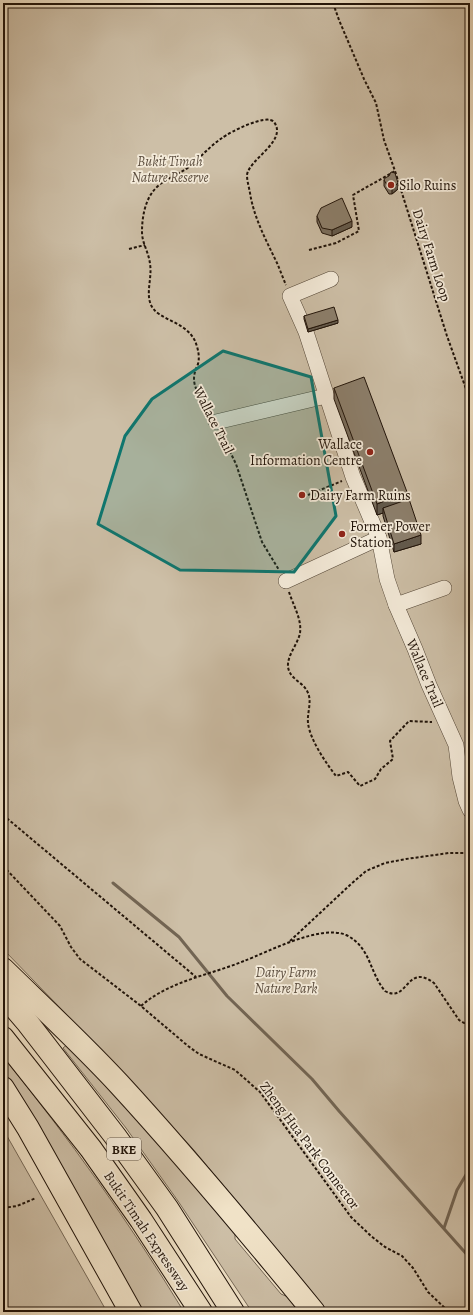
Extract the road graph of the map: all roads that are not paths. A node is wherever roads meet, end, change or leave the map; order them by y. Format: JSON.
{"nodes":[{"id":1,"x":332,"y":279,"type":"dead end"},
{"id":2,"x":326,"y":396,"type":"junction"},
{"id":3,"x":216,"y":422,"type":"road end"},
{"id":4,"x":379,"y":538,"type":"junction"},
{"id":5,"x":286,"y":581,"type":"road end"},
{"id":6,"x":444,"y":588,"type":"dead end"},
{"id":7,"x":396,"y":605,"type":"junction"},
{"id":8,"x":470,"y":810,"type":"edge"},
{"id":9,"x":3,"y":969,"type":"edge"},
{"id":10,"x":3,"y":994,"type":"edge"},
{"id":11,"x":3,"y":1038,"type":"edge"},
{"id":12,"x":3,"y":1088,"type":"edge"},
{"id":13,"x":131,"y":1312,"type":"edge"},
{"id":14,"x":201,"y":1312,"type":"edge"},
{"id":15,"x":233,"y":1312,"type":"edge"},
{"id":16,"x":314,"y":1312,"type":"edge"}],
"edges":[{"from":1,"to":2,"type":"lane","name":"Wallace Trail"},
{"from":2,"to":3,"type":"lane"},
{"from":2,"to":4,"type":"lane","name":"Wallace Trail"},
{"from":4,"to":5,"type":"lane"},
{"from":4,"to":7,"type":"lane","name":"Wallace Trail"},
{"from":6,"to":7,"type":"lane"},
{"from":7,"to":8,"type":"lane","name":"Wallace Trail"},
{"from":9,"to":16,"type":"highway"},
{"from":10,"to":15,"type":"highway","name":"Bukit Timah Expressway","number":"BKE"},
{"from":11,"to":14,"type":"highway","name":"Bukit Timah Expressway","number":"BKE"},
{"from":12,"to":13,"type":"highway"}]}
